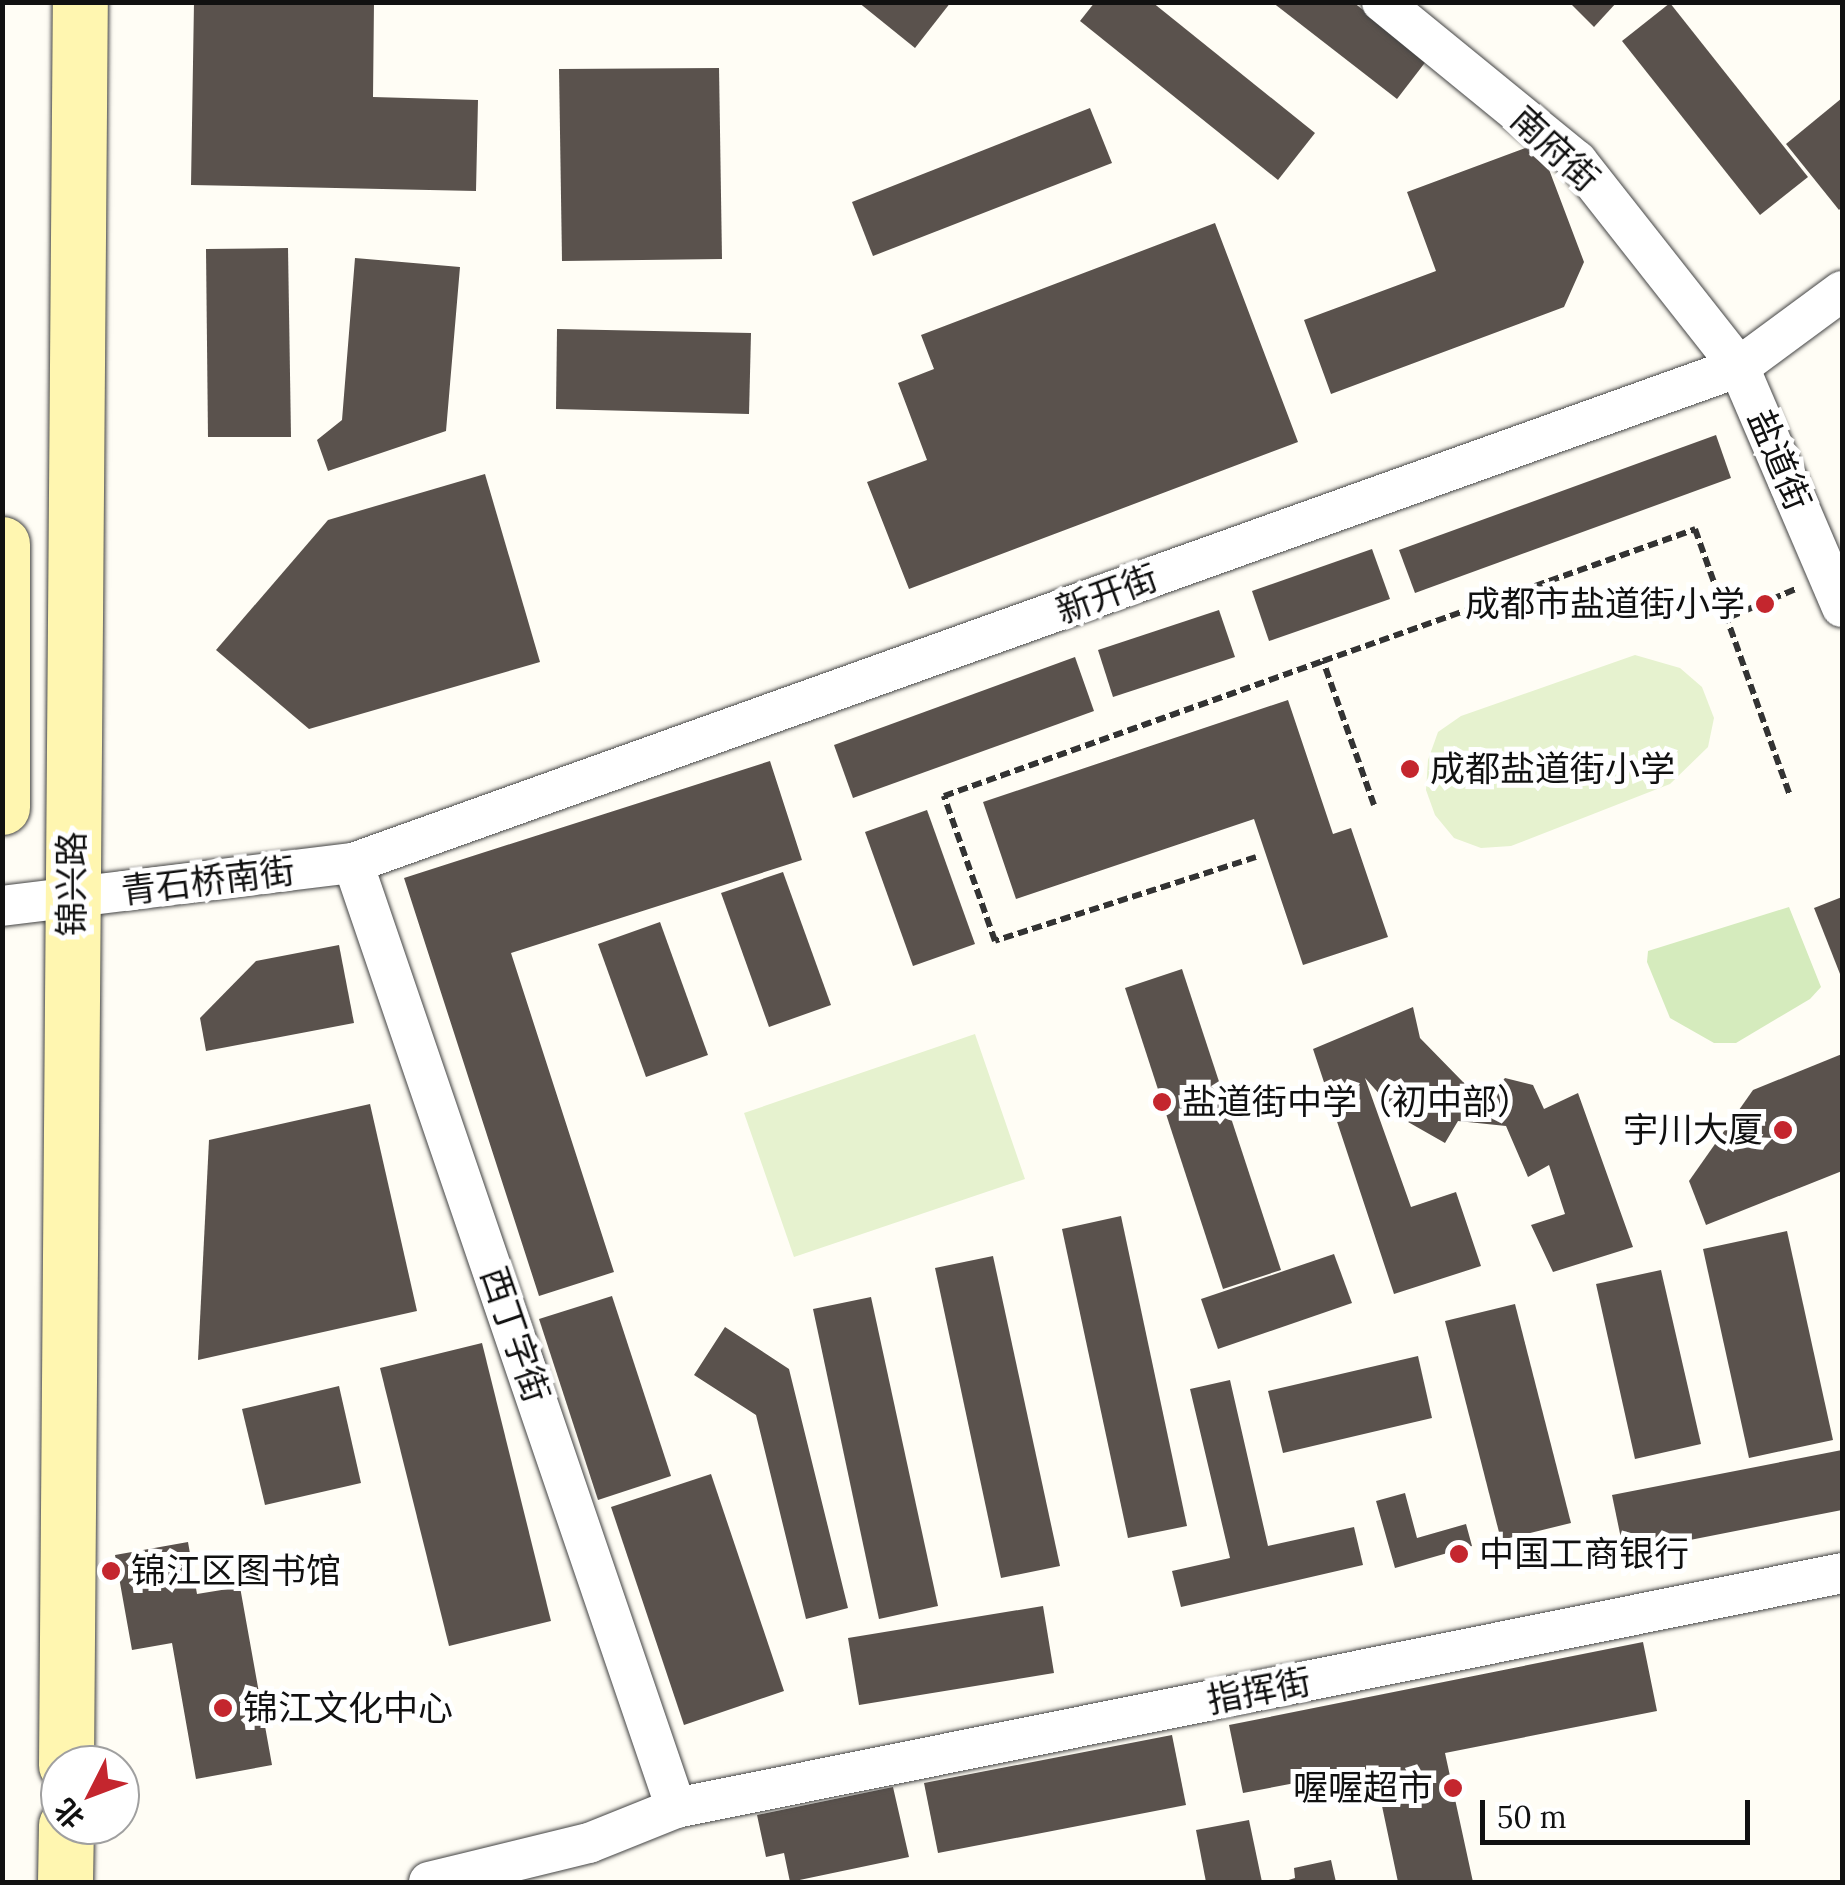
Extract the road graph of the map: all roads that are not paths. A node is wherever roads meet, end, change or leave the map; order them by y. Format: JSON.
{"nodes":[{"id":1,"x":80,"y":2,"type":"edge"},
{"id":2,"x":1382,"y":2,"type":"edge"},
{"id":3,"x":1842,"y":291,"type":"edge"},
{"id":4,"x":1740,"y":368,"type":"junction"},
{"id":5,"x":2,"y":544,"type":"edge"},
{"id":6,"x":1835,"y":590,"type":"edge"},
{"id":7,"x":2,"y":807,"type":"edge"},
{"id":8,"x":353,"y":863,"type":"junction"},
{"id":9,"x":72,"y":897,"type":"junction"},
{"id":10,"x":2,"y":906,"type":"edge"},
{"id":11,"x":1842,"y":1573,"type":"edge"},
{"id":12,"x":66,"y":1745,"type":"edge"},
{"id":13,"x":676,"y":1808,"type":"junction"},
{"id":14,"x":66,"y":1845,"type":"edge"},
{"id":15,"x":65,"y":1882,"type":"edge"},
{"id":16,"x":429,"y":1882,"type":"edge"}],
"edges":[{"from":1,"to":9,"type":"main road","name":"锦兴路"},
{"from":2,"to":4,"type":"street","name":"南府街"},
{"from":3,"to":4,"type":"street","name":"新开街"},
{"from":4,"to":6,"type":"street","name":"盐道街"},
{"from":4,"to":8,"type":"street","name":"新开街"},
{"from":5,"to":7,"type":"main road"},
{"from":8,"to":9,"type":"street","name":"青石桥南街"},
{"from":8,"to":13,"type":"street","name":"西丁字街"},
{"from":9,"to":10,"type":"street","name":"青石桥南街"},
{"from":9,"to":12,"type":"main road","name":"锦兴路"},
{"from":11,"to":13,"type":"street","name":"指挥街"},
{"from":13,"to":16,"type":"street","name":"指挥街"},
{"from":14,"to":15,"type":"main road"}]}
